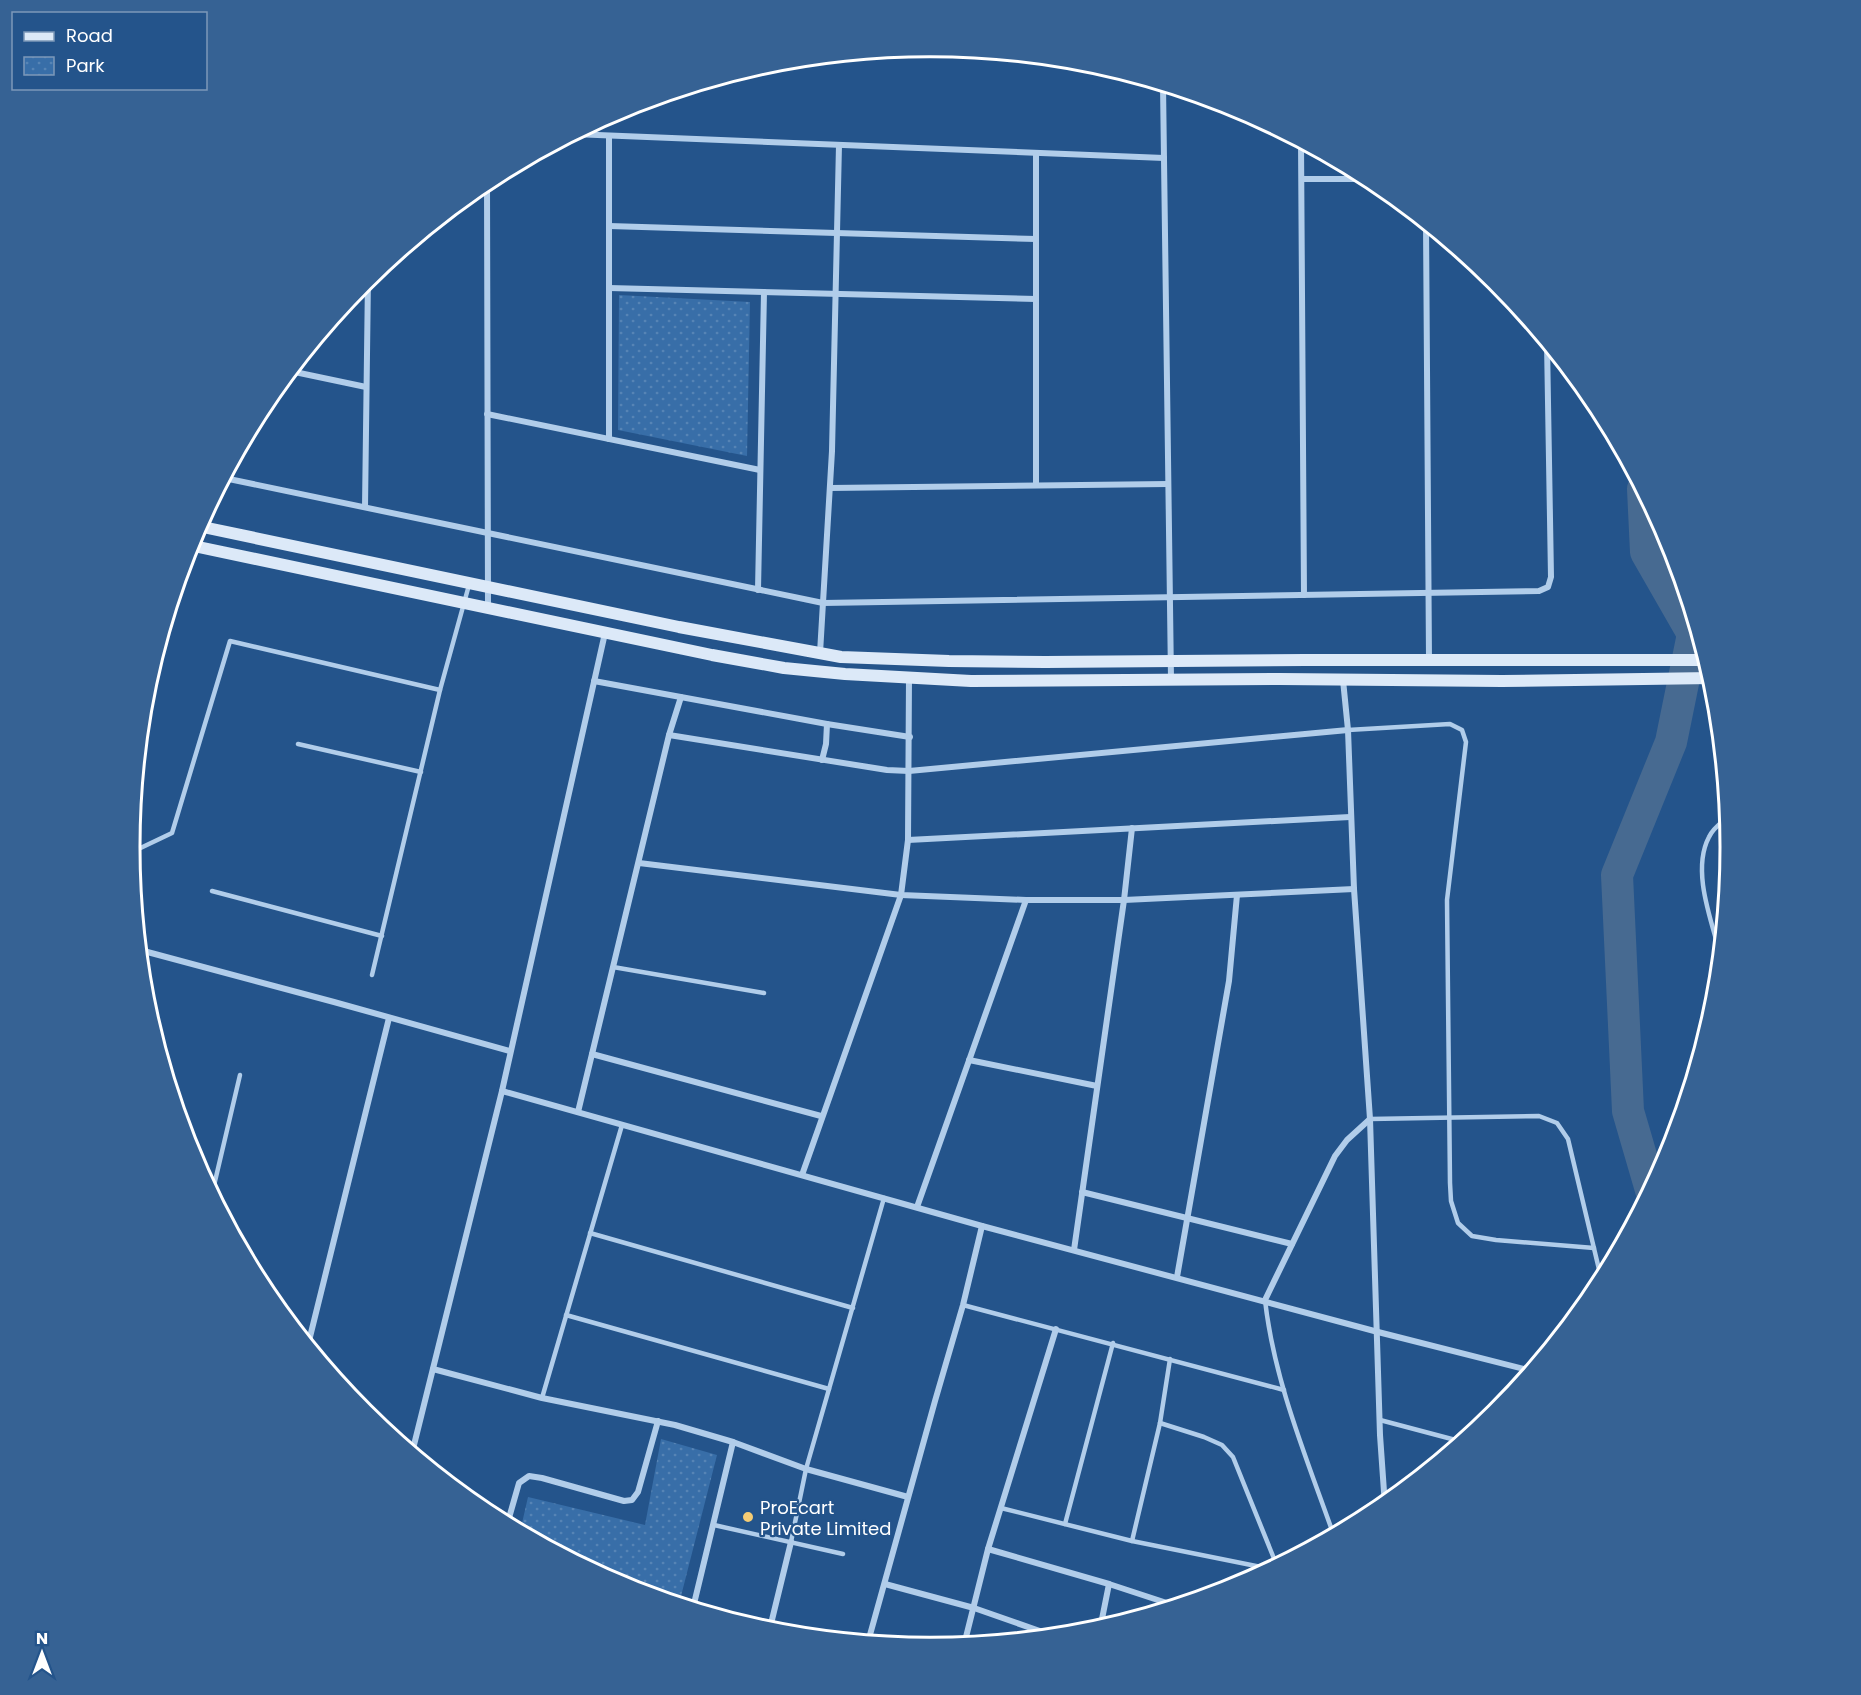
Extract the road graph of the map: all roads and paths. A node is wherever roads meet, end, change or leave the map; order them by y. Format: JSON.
{"nodes":[{"id":1,"x":1163,"y":92,"type":"edge"},
{"id":2,"x":589,"y":135,"type":"edge"},
{"id":3,"x":609,"y":136,"type":"junction"},
{"id":4,"x":839,"y":145,"type":"junction"},
{"id":5,"x":1301,"y":150,"type":"edge"},
{"id":6,"x":1035,"y":153,"type":"junction"},
{"id":7,"x":1164,"y":158,"type":"junction"},
{"id":8,"x":1302,"y":179,"type":"junction"},
{"id":9,"x":1352,"y":179,"type":"edge"},
{"id":10,"x":487,"y":193,"type":"edge"},
{"id":11,"x":609,"y":226,"type":"junction"},
{"id":12,"x":1426,"y":232,"type":"edge"},
{"id":13,"x":837,"y":233,"type":"junction"},
{"id":14,"x":1036,"y":239,"type":"junction"},
{"id":15,"x":609,"y":288,"type":"junction"},
{"id":16,"x":764,"y":292,"type":"junction"},
{"id":17,"x":368,"y":293,"type":"edge"},
{"id":18,"x":836,"y":294,"type":"junction"},
{"id":19,"x":1036,"y":299,"type":"junction"},
{"id":20,"x":1547,"y":353,"type":"edge"},
{"id":21,"x":298,"y":373,"type":"edge"},
{"id":22,"x":366,"y":387,"type":"junction"},
{"id":23,"x":487,"y":414,"type":"junction"},
{"id":24,"x":609,"y":439,"type":"junction"},
{"id":25,"x":760,"y":470,"type":"junction"},
{"id":26,"x":232,"y":480,"type":"edge"},
{"id":27,"x":1168,"y":484,"type":"junction"},
{"id":28,"x":1036,"y":485,"type":"junction"},
{"id":29,"x":830,"y":488,"type":"junction"},
{"id":30,"x":364,"y":507,"type":"junction"},
{"id":31,"x":208,"y":528,"type":"edge"},
{"id":32,"x":488,"y":533,"type":"junction"},
{"id":33,"x":199,"y":547,"type":"edge"},
{"id":34,"x":469,"y":583,"type":"junction"},
{"id":35,"x":488,"y":587,"type":"junction"},
{"id":36,"x":759,"y":590,"type":"junction"},
{"id":37,"x":1429,"y":594,"type":"junction"},
{"id":38,"x":1304,"y":595,"type":"junction"},
{"id":39,"x":1170,"y":597,"type":"junction"},
{"id":40,"x":464,"y":603,"type":"junction"},
{"id":41,"x":823,"y":603,"type":"junction"},
{"id":42,"x":488,"y":608,"type":"junction"},
{"id":43,"x":605,"y":633,"type":"junction"},
{"id":44,"x":820,"y":653,"type":"junction"},
{"id":45,"x":1171,"y":661,"type":"junction"},
{"id":46,"x":1429,"y":661,"type":"junction"},
{"id":47,"x":1698,"y":661,"type":"edge"},
{"id":48,"x":909,"y":678,"type":"junction"},
{"id":49,"x":1702,"y":678,"type":"edge"},
{"id":50,"x":1171,"y":679,"type":"junction"},
{"id":51,"x":1343,"y":680,"type":"junction"},
{"id":52,"x":594,"y":681,"type":"junction"},
{"id":53,"x":440,"y":690,"type":"junction"},
{"id":54,"x":681,"y":697,"type":"junction"},
{"id":55,"x":827,"y":724,"type":"junction"},
{"id":56,"x":1348,"y":730,"type":"junction"},
{"id":57,"x":669,"y":735,"type":"junction"},
{"id":58,"x":910,"y":737,"type":"junction"},
{"id":59,"x":298,"y":744,"type":"dead end"},
{"id":60,"x":822,"y":760,"type":"junction"},
{"id":61,"x":909,"y":771,"type":"junction"},
{"id":62,"x":421,"y":772,"type":"junction"},
{"id":63,"x":1350,"y":817,"type":"junction"},
{"id":64,"x":1720,"y":823,"type":"edge"},
{"id":65,"x":1132,"y":828,"type":"junction"},
{"id":66,"x":908,"y":840,"type":"junction"},
{"id":67,"x":140,"y":848,"type":"edge"},
{"id":68,"x":639,"y":863,"type":"junction"},
{"id":69,"x":1354,"y":889,"type":"junction"},
{"id":70,"x":212,"y":891,"type":"dead end"},
{"id":71,"x":901,"y":895,"type":"junction"},
{"id":72,"x":1237,"y":895,"type":"junction"},
{"id":73,"x":1026,"y":900,"type":"junction"},
{"id":74,"x":1124,"y":900,"type":"junction"},
{"id":75,"x":382,"y":936,"type":"junction"},
{"id":76,"x":1715,"y":936,"type":"edge"},
{"id":77,"x":147,"y":952,"type":"edge"},
{"id":78,"x":614,"y":967,"type":"junction"},
{"id":79,"x":372,"y":975,"type":"dead end"},
{"id":80,"x":764,"y":993,"type":"dead end"},
{"id":81,"x":389,"y":1018,"type":"junction"},
{"id":82,"x":510,"y":1051,"type":"junction"},
{"id":83,"x":592,"y":1054,"type":"junction"},
{"id":84,"x":969,"y":1060,"type":"junction"},
{"id":85,"x":240,"y":1075,"type":"dead end"},
{"id":86,"x":1097,"y":1086,"type":"junction"},
{"id":87,"x":501,"y":1091,"type":"junction"},
{"id":88,"x":578,"y":1112,"type":"junction"},
{"id":89,"x":822,"y":1116,"type":"junction"},
{"id":90,"x":1448,"y":1116,"type":"junction"},
{"id":91,"x":1370,"y":1119,"type":"junction"},
{"id":92,"x":622,"y":1125,"type":"junction"},
{"id":93,"x":802,"y":1175,"type":"junction"},
{"id":94,"x":215,"y":1182,"type":"edge"},
{"id":95,"x":1082,"y":1192,"type":"junction"},
{"id":96,"x":884,"y":1198,"type":"junction"},
{"id":97,"x":917,"y":1208,"type":"junction"},
{"id":98,"x":1187,"y":1217,"type":"junction"},
{"id":99,"x":982,"y":1226,"type":"junction"},
{"id":100,"x":590,"y":1233,"type":"junction"},
{"id":101,"x":1292,"y":1244,"type":"junction"},
{"id":102,"x":1594,"y":1248,"type":"junction"},
{"id":103,"x":1074,"y":1250,"type":"junction"},
{"id":104,"x":1599,"y":1269,"type":"edge"},
{"id":105,"x":1177,"y":1277,"type":"junction"},
{"id":106,"x":1265,"y":1300,"type":"junction"},
{"id":107,"x":963,"y":1305,"type":"junction"},
{"id":108,"x":853,"y":1308,"type":"junction"},
{"id":109,"x":566,"y":1315,"type":"junction"},
{"id":110,"x":1056,"y":1329,"type":"junction"},
{"id":111,"x":1378,"y":1332,"type":"junction"},
{"id":112,"x":310,"y":1337,"type":"edge"},
{"id":113,"x":1113,"y":1343,"type":"junction"},
{"id":114,"x":1170,"y":1359,"type":"junction"},
{"id":115,"x":432,"y":1369,"type":"junction"},
{"id":116,"x":1525,"y":1369,"type":"edge"},
{"id":117,"x":829,"y":1389,"type":"junction"},
{"id":118,"x":1284,"y":1390,"type":"junction"},
{"id":119,"x":542,"y":1398,"type":"junction"},
{"id":120,"x":1380,"y":1420,"type":"junction"},
{"id":121,"x":658,"y":1421,"type":"junction"},
{"id":122,"x":1160,"y":1423,"type":"junction"},
{"id":123,"x":1454,"y":1440,"type":"edge"},
{"id":124,"x":734,"y":1442,"type":"junction"},
{"id":125,"x":414,"y":1446,"type":"edge"},
{"id":126,"x":806,"y":1469,"type":"junction"},
{"id":127,"x":1384,"y":1495,"type":"edge"},
{"id":128,"x":908,"y":1497,"type":"junction"},
{"id":129,"x":1001,"y":1508,"type":"junction"},
{"id":130,"x":509,"y":1516,"type":"edge"},
{"id":131,"x":1065,"y":1524,"type":"junction"},
{"id":132,"x":714,"y":1525,"type":"junction"},
{"id":133,"x":1331,"y":1529,"type":"edge"},
{"id":134,"x":1132,"y":1541,"type":"junction"},
{"id":135,"x":791,"y":1542,"type":"junction"},
{"id":136,"x":988,"y":1549,"type":"junction"},
{"id":137,"x":843,"y":1554,"type":"dead end"},
{"id":138,"x":1274,"y":1559,"type":"edge"},
{"id":139,"x":1258,"y":1566,"type":"edge"},
{"id":140,"x":885,"y":1584,"type":"junction"},
{"id":141,"x":1109,"y":1584,"type":"junction"},
{"id":142,"x":695,"y":1602,"type":"edge"},
{"id":143,"x":1163,"y":1603,"type":"edge"},
{"id":144,"x":974,"y":1608,"type":"junction"},
{"id":145,"x":1102,"y":1619,"type":"edge"},
{"id":146,"x":771,"y":1622,"type":"edge"},
{"id":147,"x":1038,"y":1630,"type":"edge"},
{"id":148,"x":870,"y":1635,"type":"edge"},
{"id":149,"x":966,"y":1637,"type":"edge"}],
"edges":[{"from":1,"to":7,"type":"street"},
{"from":2,"to":3,"type":"street"},
{"from":3,"to":4,"type":"street"},
{"from":3,"to":11,"type":"street"},
{"from":4,"to":6,"type":"street"},
{"from":4,"to":13,"type":"street"},
{"from":5,"to":8,"type":"street"},
{"from":6,"to":7,"type":"street"},
{"from":6,"to":14,"type":"street"},
{"from":7,"to":27,"type":"street"},
{"from":8,"to":9,"type":"street"},
{"from":8,"to":38,"type":"street"},
{"from":10,"to":23,"type":"street"},
{"from":11,"to":13,"type":"street"},
{"from":11,"to":15,"type":"street"},
{"from":12,"to":37,"type":"street"},
{"from":13,"to":14,"type":"street"},
{"from":13,"to":18,"type":"street"},
{"from":14,"to":19,"type":"street"},
{"from":15,"to":16,"type":"street"},
{"from":15,"to":24,"type":"street"},
{"from":16,"to":18,"type":"street"},
{"from":16,"to":25,"type":"street"},
{"from":17,"to":22,"type":"street"},
{"from":18,"to":19,"type":"street"},
{"from":18,"to":29,"type":"street"},
{"from":19,"to":28,"type":"street"},
{"from":20,"to":37,"type":"street"},
{"from":21,"to":22,"type":"street"},
{"from":22,"to":30,"type":"street"},
{"from":23,"to":24,"type":"street"},
{"from":23,"to":32,"type":"street"},
{"from":24,"to":25,"type":"street"},
{"from":25,"to":36,"type":"street"},
{"from":26,"to":30,"type":"street"},
{"from":27,"to":28,"type":"street"},
{"from":27,"to":39,"type":"street"},
{"from":28,"to":29,"type":"street"},
{"from":29,"to":41,"type":"street"},
{"from":30,"to":32,"type":"street"},
{"from":31,"to":34,"type":"street"},
{"from":32,"to":35,"type":"street"},
{"from":32,"to":36,"type":"street"},
{"from":33,"to":40,"type":"street"},
{"from":34,"to":35,"type":"street"},
{"from":34,"to":40,"type":"lane"},
{"from":35,"to":42,"type":"street"},
{"from":35,"to":44,"type":"street"},
{"from":36,"to":41,"type":"street"},
{"from":37,"to":38,"type":"street"},
{"from":37,"to":46,"type":"street"},
{"from":38,"to":39,"type":"street"},
{"from":39,"to":41,"type":"street"},
{"from":39,"to":45,"type":"street"},
{"from":40,"to":42,"type":"street"},
{"from":40,"to":53,"type":"lane"},
{"from":41,"to":44,"type":"street"},
{"from":42,"to":43,"type":"street"},
{"from":43,"to":48,"type":"street"},
{"from":43,"to":52,"type":"street"},
{"from":44,"to":45,"type":"street"},
{"from":45,"to":46,"type":"street"},
{"from":45,"to":50,"type":"street"},
{"from":46,"to":47,"type":"street"},
{"from":48,"to":50,"type":"street"},
{"from":48,"to":58,"type":"street"},
{"from":49,"to":51,"type":"street"},
{"from":50,"to":51,"type":"street"},
{"from":51,"to":56,"type":"street"},
{"from":52,"to":54,"type":"street"},
{"from":52,"to":82,"type":"street"},
{"from":53,"to":62,"type":"lane"},
{"from":53,"to":67,"type":"lane"},
{"from":54,"to":55,"type":"street"},
{"from":54,"to":57,"type":"street"},
{"from":55,"to":58,"type":"street"},
{"from":55,"to":60,"type":"street"},
{"from":56,"to":61,"type":"street"},
{"from":56,"to":63,"type":"street"},
{"from":56,"to":90,"type":"lane"},
{"from":57,"to":60,"type":"street"},
{"from":57,"to":68,"type":"street"},
{"from":58,"to":61,"type":"street"},
{"from":59,"to":62,"type":"lane"},
{"from":60,"to":61,"type":"street"},
{"from":61,"to":66,"type":"street"},
{"from":62,"to":75,"type":"lane"},
{"from":63,"to":65,"type":"street"},
{"from":63,"to":69,"type":"street"},
{"from":64,"to":76,"type":"lane"},
{"from":65,"to":66,"type":"street"},
{"from":65,"to":74,"type":"street"},
{"from":66,"to":71,"type":"street"},
{"from":68,"to":71,"type":"street"},
{"from":68,"to":78,"type":"street"},
{"from":69,"to":72,"type":"street"},
{"from":69,"to":91,"type":"street"},
{"from":70,"to":75,"type":"lane"},
{"from":71,"to":73,"type":"street"},
{"from":71,"to":89,"type":"street"},
{"from":72,"to":74,"type":"street"},
{"from":72,"to":98,"type":"street"},
{"from":73,"to":74,"type":"street"},
{"from":73,"to":84,"type":"street"},
{"from":74,"to":86,"type":"street"},
{"from":75,"to":79,"type":"lane"},
{"from":77,"to":81,"type":"street"},
{"from":78,"to":80,"type":"lane"},
{"from":78,"to":83,"type":"street"},
{"from":81,"to":82,"type":"street"},
{"from":81,"to":112,"type":"street"},
{"from":82,"to":87,"type":"street"},
{"from":83,"to":88,"type":"street"},
{"from":83,"to":89,"type":"street"},
{"from":84,"to":86,"type":"street"},
{"from":84,"to":97,"type":"street"},
{"from":85,"to":94,"type":"lane"},
{"from":86,"to":95,"type":"street"},
{"from":87,"to":88,"type":"street"},
{"from":87,"to":115,"type":"street"},
{"from":88,"to":92,"type":"street"},
{"from":89,"to":93,"type":"street"},
{"from":90,"to":91,"type":"lane"},
{"from":90,"to":102,"type":"lane"},
{"from":90,"to":102,"type":"lane"},
{"from":91,"to":101,"type":"street"},
{"from":91,"to":111,"type":"street"},
{"from":92,"to":93,"type":"street"},
{"from":92,"to":100,"type":"lane"},
{"from":93,"to":96,"type":"street"},
{"from":95,"to":98,"type":"street"},
{"from":95,"to":103,"type":"street"},
{"from":96,"to":97,"type":"street"},
{"from":96,"to":108,"type":"lane"},
{"from":97,"to":99,"type":"street"},
{"from":98,"to":101,"type":"street"},
{"from":98,"to":105,"type":"street"},
{"from":99,"to":103,"type":"street"},
{"from":99,"to":107,"type":"street"},
{"from":100,"to":108,"type":"lane"},
{"from":100,"to":109,"type":"lane"},
{"from":101,"to":106,"type":"street"},
{"from":102,"to":104,"type":"lane"},
{"from":103,"to":105,"type":"street"},
{"from":105,"to":106,"type":"street"},
{"from":106,"to":111,"type":"street"},
{"from":106,"to":118,"type":"lane"},
{"from":107,"to":110,"type":"lane"},
{"from":107,"to":128,"type":"street"},
{"from":108,"to":117,"type":"lane"},
{"from":109,"to":117,"type":"lane"},
{"from":109,"to":119,"type":"lane"},
{"from":110,"to":113,"type":"lane"},
{"from":110,"to":129,"type":"street"},
{"from":111,"to":116,"type":"street"},
{"from":111,"to":120,"type":"street"},
{"from":113,"to":114,"type":"lane"},
{"from":113,"to":131,"type":"lane"},
{"from":114,"to":118,"type":"lane"},
{"from":114,"to":122,"type":"lane"},
{"from":115,"to":119,"type":"street"},
{"from":115,"to":125,"type":"street"},
{"from":117,"to":126,"type":"lane"},
{"from":118,"to":133,"type":"lane"},
{"from":119,"to":121,"type":"street"},
{"from":120,"to":123,"type":"lane"},
{"from":120,"to":127,"type":"street"},
{"from":121,"to":124,"type":"street"},
{"from":121,"to":130,"type":"street"},
{"from":122,"to":134,"type":"lane"},
{"from":122,"to":138,"type":"lane"},
{"from":124,"to":126,"type":"street"},
{"from":124,"to":132,"type":"street"},
{"from":126,"to":128,"type":"street"},
{"from":126,"to":135,"type":"lane"},
{"from":128,"to":140,"type":"street"},
{"from":129,"to":131,"type":"lane"},
{"from":129,"to":136,"type":"street"},
{"from":131,"to":134,"type":"lane"},
{"from":132,"to":135,"type":"lane"},
{"from":132,"to":142,"type":"street"},
{"from":134,"to":139,"type":"lane"},
{"from":135,"to":137,"type":"lane"},
{"from":135,"to":146,"type":"street"},
{"from":136,"to":141,"type":"street"},
{"from":136,"to":144,"type":"street"},
{"from":140,"to":144,"type":"street"},
{"from":140,"to":148,"type":"street"},
{"from":141,"to":143,"type":"street"},
{"from":141,"to":145,"type":"street"},
{"from":144,"to":147,"type":"street"},
{"from":144,"to":149,"type":"street"}]}
